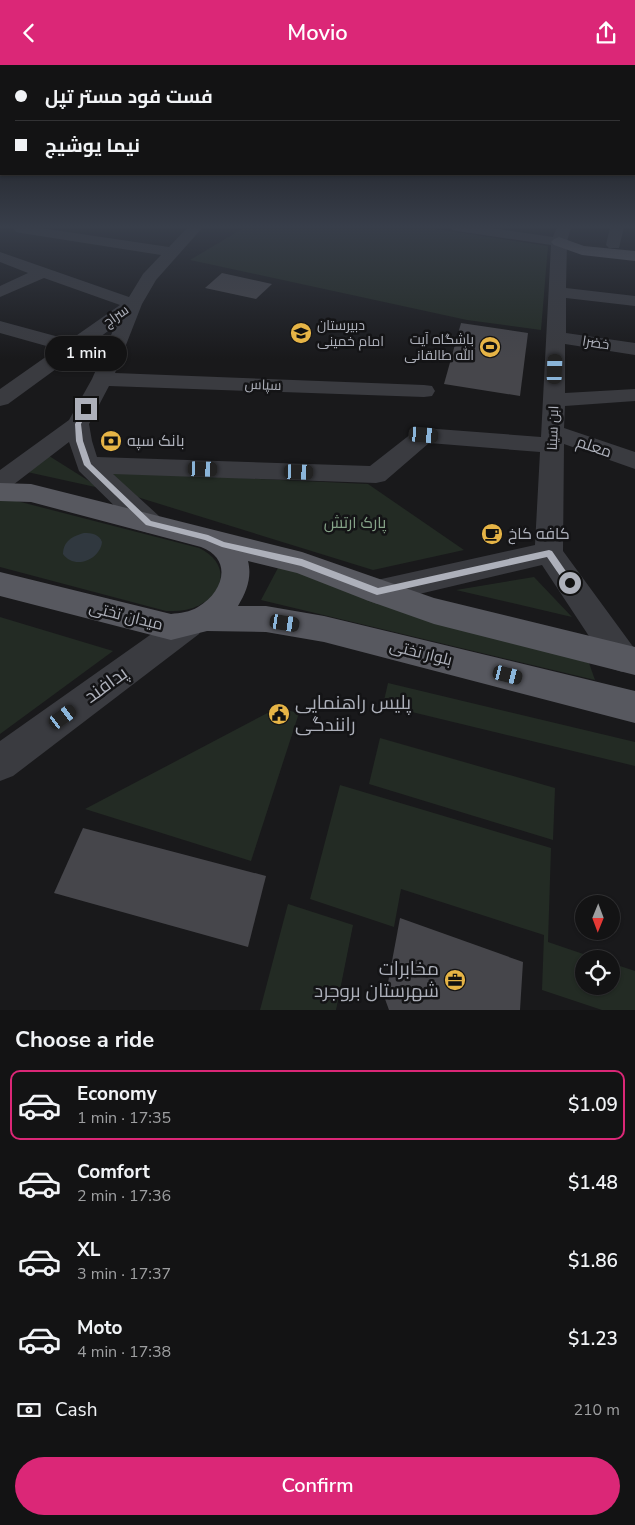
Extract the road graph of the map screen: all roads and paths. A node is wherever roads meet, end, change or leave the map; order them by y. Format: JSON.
{"nodes":[{"id":1,"x":155,"y":271,"type":"edge"},
{"id":2,"x":559,"y":271,"type":"edge"},
{"id":3,"x":43,"y":272,"type":"joint"},
{"id":4,"x":0,"y":292,"type":"edge"},
{"id":5,"x":558,"y":292,"type":"junction"},
{"id":6,"x":635,"y":301,"type":"edge"},
{"id":7,"x":133,"y":303,"type":"junction"},
{"id":8,"x":0,"y":327,"type":"edge"},
{"id":9,"x":556,"y":337,"type":"junction"},
{"id":10,"x":73,"y":347,"type":"junction"},
{"id":11,"x":635,"y":349,"type":"edge"},
{"id":12,"x":102,"y":379,"type":"junction"},
{"id":13,"x":424,"y":391,"type":"dead end"},
{"id":14,"x":635,"y":395,"type":"edge"},
{"id":15,"x":608,"y":397,"type":"junction"},
{"id":16,"x":0,"y":399,"type":"edge"},
{"id":17,"x":554,"y":400,"type":"junction"},
{"id":18,"x":635,"y":406,"type":"edge"},
{"id":19,"x":78,"y":424,"type":"junction"},
{"id":20,"x":553,"y":439,"type":"junction"},
{"id":21,"x":635,"y":461,"type":"edge"},
{"id":22,"x":88,"y":465,"type":"junction"},
{"id":23,"x":0,"y":482,"type":"edge"},
{"id":24,"x":0,"y":492,"type":"edge"},
{"id":25,"x":149,"y":523,"type":"junction"},
{"id":26,"x":222,"y":544,"type":"junction"},
{"id":27,"x":549,"y":553,"type":"junction"},
{"id":28,"x":0,"y":584,"type":"edge"},
{"id":29,"x":377,"y":592,"type":"junction"},
{"id":30,"x":196,"y":621,"type":"junction"},
{"id":31,"x":628,"y":659,"type":"edge"},
{"id":32,"x":627,"y":705,"type":"edge"},
{"id":33,"x":0,"y":763,"type":"edge"}],
"edges":[{"from":1,"to":7,"type":"street"},
{"from":2,"to":5,"type":"street","name":"ابن سینا"},
{"from":3,"to":4,"type":"street"},
{"from":3,"to":7,"type":"street"},
{"from":5,"to":6,"type":"street"},
{"from":5,"to":9,"type":"street","name":"ابن سینا"},
{"from":7,"to":10,"type":"street","name":"سراج"},
{"from":7,"to":12,"type":"street"},
{"from":8,"to":10,"type":"street"},
{"from":9,"to":11,"type":"street","name":"خضرا"},
{"from":9,"to":17,"type":"street","name":"ابن سینا"},
{"from":10,"to":16,"type":"street","name":"سراج"},
{"from":12,"to":13,"type":"street","name":"سپاس"},
{"from":12,"to":19,"type":"street"},
{"from":14,"to":15,"type":"street"},
{"from":15,"to":17,"type":"street"},
{"from":15,"to":18,"type":"street"},
{"from":17,"to":20,"type":"street","name":"ابن سینا"},
{"from":19,"to":22,"type":"street"},
{"from":19,"to":23,"type":"street"},
{"from":20,"to":21,"type":"street","name":"معلم"},
{"from":20,"to":22,"type":"street","name":"معلم"},
{"from":20,"to":27,"type":"street","name":"ابن سینا"},
{"from":22,"to":25,"type":"street"},
{"from":24,"to":25,"type":"main road"},
{"from":25,"to":26,"type":"main road"},
{"from":26,"to":29,"type":"main road"},
{"from":26,"to":30,"type":"main road"},
{"from":27,"to":29,"type":"street"},
{"from":27,"to":31,"type":"street"},
{"from":28,"to":30,"type":"main road","name":"میدان تختی"},
{"from":29,"to":31,"type":"main road"},
{"from":30,"to":32,"type":"main road","name":"بلوار تختی"},
{"from":30,"to":33,"type":"street","name":"پدافند"},
{"from":31,"to":32,"type":"main road"}]}
